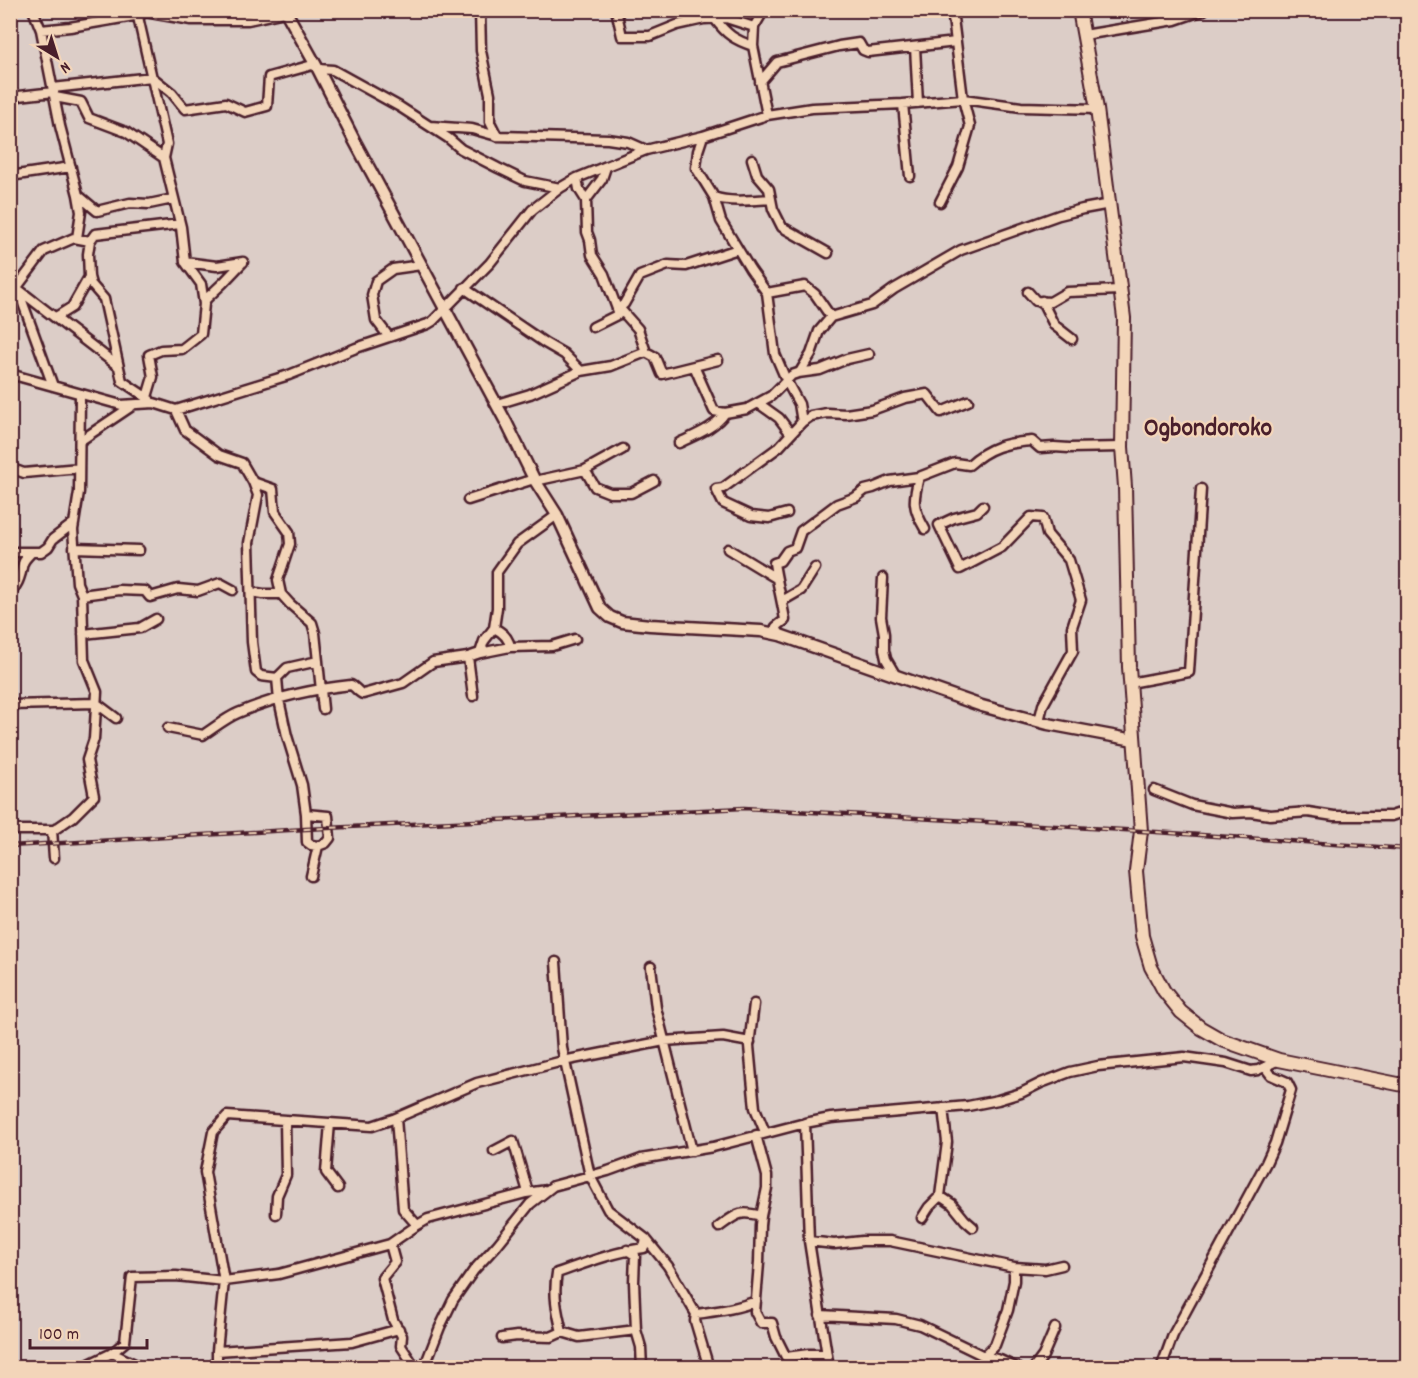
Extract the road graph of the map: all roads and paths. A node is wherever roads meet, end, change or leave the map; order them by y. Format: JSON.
{"nodes":[{"id":1,"x":33,"y":10,"type":"edge"},
{"id":2,"x":480,"y":10,"type":"edge"},
{"id":3,"x":616,"y":10,"type":"edge"},
{"id":4,"x":764,"y":10,"type":"edge"},
{"id":5,"x":952,"y":10,"type":"edge"},
{"id":6,"x":1079,"y":10,"type":"edge"},
{"id":7,"x":1204,"y":10,"type":"edge"},
{"id":8,"x":285,"y":11,"type":"edge"},
{"id":9,"x":143,"y":13,"type":"edge"},
{"id":10,"x":117,"y":14,"type":"edge"},
{"id":11,"x":715,"y":19,"type":"junction"},
{"id":12,"x":754,"y":27,"type":"junction"},
{"id":13,"x":40,"y":30,"type":"junction"},
{"id":14,"x":1084,"y":35,"type":"junction"},
{"id":15,"x":738,"y":40,"type":"junction"},
{"id":16,"x":956,"y":42,"type":"junction"},
{"id":17,"x":753,"y":45,"type":"junction"},
{"id":18,"x":915,"y":47,"type":"junction"},
{"id":19,"x":317,"y":66,"type":"junction"},
{"id":20,"x":152,"y":77,"type":"junction"},
{"id":21,"x":760,"y":82,"type":"junction"},
{"id":22,"x":54,"y":93,"type":"junction"},
{"id":23,"x":10,"y":97,"type":"edge"},
{"id":24,"x":963,"y":99,"type":"junction"},
{"id":25,"x":918,"y":103,"type":"junction"},
{"id":26,"x":903,"y":104,"type":"junction"},
{"id":27,"x":1097,"y":109,"type":"junction"},
{"id":28,"x":767,"y":115,"type":"junction"},
{"id":29,"x":430,"y":126,"type":"junction"},
{"id":30,"x":497,"y":136,"type":"junction"},
{"id":31,"x":703,"y":136,"type":"junction"},
{"id":32,"x":646,"y":150,"type":"junction"},
{"id":33,"x":164,"y":158,"type":"junction"},
{"id":34,"x":752,"y":159,"type":"dead end"},
{"id":35,"x":71,"y":167,"type":"junction"},
{"id":36,"x":606,"y":167,"type":"junction"},
{"id":37,"x":10,"y":176,"type":"edge"},
{"id":38,"x":910,"y":176,"type":"dead end"},
{"id":39,"x":577,"y":178,"type":"junction"},
{"id":40,"x":560,"y":188,"type":"junction"},
{"id":41,"x":78,"y":195,"type":"junction"},
{"id":42,"x":714,"y":197,"type":"junction"},
{"id":43,"x":173,"y":199,"type":"junction"},
{"id":44,"x":586,"y":200,"type":"junction"},
{"id":45,"x":771,"y":200,"type":"junction"},
{"id":46,"x":940,"y":202,"type":"dead end"},
{"id":47,"x":1110,"y":204,"type":"junction"},
{"id":48,"x":180,"y":225,"type":"junction"},
{"id":49,"x":77,"y":238,"type":"junction"},
{"id":50,"x":90,"y":240,"type":"junction"},
{"id":51,"x":738,"y":249,"type":"junction"},
{"id":52,"x":828,"y":253,"type":"dead end"},
{"id":53,"x":185,"y":262,"type":"junction"},
{"id":54,"x":421,"y":265,"type":"junction"},
{"id":55,"x":89,"y":277,"type":"junction"},
{"id":56,"x":14,"y":285,"type":"edge"},
{"id":57,"x":464,"y":288,"type":"junction"},
{"id":58,"x":1120,"y":290,"type":"junction"},
{"id":59,"x":1028,"y":292,"type":"dead end"},
{"id":60,"x":767,"y":293,"type":"junction"},
{"id":61,"x":1042,"y":301,"type":"junction"},
{"id":62,"x":204,"y":304,"type":"junction"},
{"id":63,"x":444,"y":309,"type":"junction"},
{"id":64,"x":618,"y":312,"type":"junction"},
{"id":65,"x":56,"y":316,"type":"junction"},
{"id":66,"x":831,"y":317,"type":"junction"},
{"id":67,"x":593,"y":327,"type":"dead end"},
{"id":68,"x":389,"y":337,"type":"junction"},
{"id":69,"x":1072,"y":339,"type":"dead end"},
{"id":70,"x":646,"y":352,"type":"junction"},
{"id":71,"x":869,"y":354,"type":"dead end"},
{"id":72,"x":718,"y":360,"type":"dead end"},
{"id":73,"x":694,"y":366,"type":"junction"},
{"id":74,"x":118,"y":367,"type":"junction"},
{"id":75,"x":581,"y":371,"type":"junction"},
{"id":76,"x":800,"y":372,"type":"junction"},
{"id":77,"x":10,"y":374,"type":"edge"},
{"id":78,"x":787,"y":382,"type":"junction"},
{"id":79,"x":53,"y":386,"type":"junction"},
{"id":80,"x":80,"y":395,"type":"junction"},
{"id":81,"x":151,"y":400,"type":"junction"},
{"id":82,"x":968,"y":401,"type":"dead end"},
{"id":83,"x":758,"y":403,"type":"junction"},
{"id":84,"x":135,"y":404,"type":"junction"},
{"id":85,"x":496,"y":404,"type":"junction"},
{"id":86,"x":176,"y":410,"type":"junction"},
{"id":87,"x":725,"y":413,"type":"junction"},
{"id":88,"x":802,"y":422,"type":"junction"},
{"id":89,"x":791,"y":434,"type":"junction"},
{"id":90,"x":80,"y":441,"type":"junction"},
{"id":91,"x":679,"y":443,"type":"dead end"},
{"id":92,"x":1122,"y":447,"type":"junction"},
{"id":93,"x":623,"y":449,"type":"dead end"},
{"id":94,"x":10,"y":468,"type":"edge"},
{"id":95,"x":79,"y":468,"type":"junction"},
{"id":96,"x":585,"y":470,"type":"junction"},
{"id":97,"x":919,"y":477,"type":"junction"},
{"id":98,"x":535,"y":480,"type":"junction"},
{"id":99,"x":654,"y":481,"type":"dead end"},
{"id":100,"x":253,"y":482,"type":"junction"},
{"id":101,"x":1201,"y":489,"type":"dead end"},
{"id":102,"x":468,"y":500,"type":"dead end"},
{"id":103,"x":983,"y":506,"type":"dead end"},
{"id":104,"x":787,"y":513,"type":"dead end"},
{"id":105,"x":557,"y":514,"type":"junction"},
{"id":106,"x":74,"y":523,"type":"junction"},
{"id":107,"x":925,"y":529,"type":"dead end"},
{"id":108,"x":74,"y":548,"type":"junction"},
{"id":109,"x":728,"y":549,"type":"dead end"},
{"id":110,"x":139,"y":550,"type":"dead end"},
{"id":111,"x":10,"y":552,"type":"edge"},
{"id":112,"x":32,"y":552,"type":"junction"},
{"id":113,"x":815,"y":568,"type":"dead end"},
{"id":114,"x":776,"y":578,"type":"junction"},
{"id":115,"x":883,"y":578,"type":"dead end"},
{"id":116,"x":233,"y":590,"type":"dead end"},
{"id":117,"x":251,"y":592,"type":"junction"},
{"id":118,"x":281,"y":594,"type":"junction"},
{"id":119,"x":82,"y":595,"type":"junction"},
{"id":120,"x":10,"y":597,"type":"edge"},
{"id":121,"x":782,"y":601,"type":"junction"},
{"id":122,"x":156,"y":619,"type":"dead end"},
{"id":123,"x":494,"y":628,"type":"junction"},
{"id":124,"x":83,"y":634,"type":"junction"},
{"id":125,"x":780,"y":634,"type":"junction"},
{"id":126,"x":575,"y":639,"type":"dead end"},
{"id":127,"x":510,"y":647,"type":"junction"},
{"id":128,"x":480,"y":653,"type":"junction"},
{"id":129,"x":468,"y":657,"type":"junction"},
{"id":130,"x":318,"y":661,"type":"junction"},
{"id":131,"x":896,"y":676,"type":"junction"},
{"id":132,"x":278,"y":678,"type":"junction"},
{"id":133,"x":1130,"y":684,"type":"junction"},
{"id":134,"x":321,"y":688,"type":"junction"},
{"id":135,"x":473,"y":696,"type":"dead end"},
{"id":136,"x":279,"y":700,"type":"junction"},
{"id":137,"x":96,"y":703,"type":"junction"},
{"id":138,"x":10,"y":705,"type":"edge"},
{"id":139,"x":323,"y":709,"type":"dead end"},
{"id":140,"x":116,"y":718,"type":"dead end"},
{"id":141,"x":1039,"y":722,"type":"junction"},
{"id":142,"x":168,"y":728,"type":"dead end"},
{"id":143,"x":1134,"y":740,"type":"junction"},
{"id":144,"x":1154,"y":790,"type":"dead end"},
{"id":145,"x":1407,"y":812,"type":"edge"},
{"id":146,"x":306,"y":814,"type":"junction"},
{"id":147,"x":10,"y":830,"type":"edge"},
{"id":148,"x":52,"y":830,"type":"junction"},
{"id":149,"x":318,"y":846,"type":"junction"},
{"id":150,"x":54,"y":858,"type":"dead end"},
{"id":151,"x":310,"y":876,"type":"dead end"},
{"id":152,"x":556,"y":962,"type":"dead end"},
{"id":153,"x":651,"y":967,"type":"dead end"},
{"id":154,"x":754,"y":1004,"type":"dead end"},
{"id":155,"x":664,"y":1041,"type":"junction"},
{"id":156,"x":750,"y":1042,"type":"junction"},
{"id":157,"x":565,"y":1060,"type":"junction"},
{"id":158,"x":1279,"y":1060,"type":"junction"},
{"id":159,"x":1265,"y":1067,"type":"junction"},
{"id":160,"x":1407,"y":1086,"type":"edge"},
{"id":161,"x":943,"y":1108,"type":"junction"},
{"id":162,"x":396,"y":1118,"type":"junction"},
{"id":163,"x":285,"y":1120,"type":"junction"},
{"id":164,"x":330,"y":1123,"type":"junction"},
{"id":165,"x":805,"y":1123,"type":"junction"},
{"id":166,"x":765,"y":1132,"type":"junction"},
{"id":167,"x":756,"y":1135,"type":"junction"},
{"id":168,"x":494,"y":1151,"type":"dead end"},
{"id":169,"x":692,"y":1151,"type":"junction"},
{"id":170,"x":590,"y":1176,"type":"junction"},
{"id":171,"x":338,"y":1188,"type":"dead end"},
{"id":172,"x":548,"y":1190,"type":"junction"},
{"id":173,"x":528,"y":1192,"type":"junction"},
{"id":174,"x":940,"y":1196,"type":"junction"},
{"id":175,"x":276,"y":1214,"type":"dead end"},
{"id":176,"x":761,"y":1216,"type":"junction"},
{"id":177,"x":922,"y":1218,"type":"dead end"},
{"id":178,"x":417,"y":1225,"type":"junction"},
{"id":179,"x":719,"y":1227,"type":"dead end"},
{"id":180,"x":973,"y":1227,"type":"dead end"},
{"id":181,"x":646,"y":1239,"type":"junction"},
{"id":182,"x":808,"y":1241,"type":"junction"},
{"id":183,"x":390,"y":1244,"type":"junction"},
{"id":184,"x":627,"y":1250,"type":"junction"},
{"id":185,"x":1062,"y":1265,"type":"dead end"},
{"id":186,"x":1014,"y":1267,"type":"junction"},
{"id":187,"x":224,"y":1281,"type":"junction"},
{"id":188,"x":756,"y":1300,"type":"junction"},
{"id":189,"x":696,"y":1314,"type":"junction"},
{"id":190,"x":820,"y":1315,"type":"junction"},
{"id":191,"x":1055,"y":1328,"type":"dead end"},
{"id":192,"x":399,"y":1329,"type":"junction"},
{"id":193,"x":636,"y":1330,"type":"junction"},
{"id":194,"x":562,"y":1332,"type":"junction"},
{"id":195,"x":502,"y":1338,"type":"dead end"},
{"id":196,"x":217,"y":1351,"type":"junction"},
{"id":197,"x":112,"y":1353,"type":"junction"},
{"id":198,"x":826,"y":1354,"type":"junction"},
{"id":199,"x":984,"y":1356,"type":"junction"},
{"id":200,"x":87,"y":1368,"type":"edge"},
{"id":201,"x":155,"y":1368,"type":"edge"},
{"id":202,"x":217,"y":1368,"type":"edge"},
{"id":203,"x":417,"y":1368,"type":"edge"},
{"id":204,"x":424,"y":1368,"type":"edge"},
{"id":205,"x":642,"y":1368,"type":"edge"},
{"id":206,"x":709,"y":1368,"type":"edge"},
{"id":207,"x":829,"y":1368,"type":"edge"},
{"id":208,"x":1017,"y":1368,"type":"edge"},
{"id":209,"x":1034,"y":1368,"type":"edge"},
{"id":210,"x":1161,"y":1368,"type":"edge"}],
"edges":[{"from":1,"to":13,"type":"street"},
{"from":2,"to":30,"type":"street"},
{"from":3,"to":11,"type":"street"},
{"from":4,"to":12,"type":"street"},
{"from":5,"to":16,"type":"street"},
{"from":6,"to":14,"type":"main road"},
{"from":7,"to":14,"type":"street"},
{"from":8,"to":9,"type":"street"},
{"from":8,"to":19,"type":"street"},
{"from":9,"to":10,"type":"street"},
{"from":9,"to":20,"type":"street"},
{"from":10,"to":13,"type":"street"},
{"from":11,"to":12,"type":"street"},
{"from":11,"to":15,"type":"street"},
{"from":12,"to":15,"type":"street"},
{"from":12,"to":17,"type":"street"},
{"from":13,"to":22,"type":"street"},
{"from":14,"to":27,"type":"main road"},
{"from":15,"to":17,"type":"street"},
{"from":16,"to":18,"type":"street"},
{"from":16,"to":24,"type":"street"},
{"from":17,"to":21,"type":"street"},
{"from":18,"to":21,"type":"street"},
{"from":18,"to":25,"type":"street"},
{"from":19,"to":20,"type":"street"},
{"from":19,"to":29,"type":"street"},
{"from":19,"to":54,"type":"street"},
{"from":20,"to":22,"type":"street"},
{"from":20,"to":33,"type":"street"},
{"from":21,"to":28,"type":"street"},
{"from":22,"to":23,"type":"street"},
{"from":22,"to":33,"type":"street"},
{"from":22,"to":35,"type":"street"},
{"from":24,"to":25,"type":"street"},
{"from":24,"to":27,"type":"street"},
{"from":24,"to":46,"type":"street"},
{"from":25,"to":26,"type":"street"},
{"from":26,"to":28,"type":"street"},
{"from":26,"to":38,"type":"street"},
{"from":27,"to":47,"type":"main road"},
{"from":28,"to":31,"type":"street"},
{"from":29,"to":30,"type":"street"},
{"from":29,"to":40,"type":"street"},
{"from":30,"to":32,"type":"street"},
{"from":31,"to":32,"type":"street"},
{"from":31,"to":42,"type":"street"},
{"from":32,"to":36,"type":"street"},
{"from":33,"to":43,"type":"street"},
{"from":34,"to":45,"type":"street"},
{"from":35,"to":37,"type":"street"},
{"from":35,"to":41,"type":"street"},
{"from":36,"to":39,"type":"street"},
{"from":36,"to":44,"type":"street"},
{"from":39,"to":40,"type":"street"},
{"from":39,"to":44,"type":"street"},
{"from":40,"to":57,"type":"street"},
{"from":41,"to":43,"type":"street"},
{"from":41,"to":49,"type":"street"},
{"from":42,"to":45,"type":"street"},
{"from":42,"to":51,"type":"street"},
{"from":43,"to":48,"type":"street"},
{"from":44,"to":64,"type":"street"},
{"from":45,"to":52,"type":"street"},
{"from":47,"to":58,"type":"main road"},
{"from":47,"to":66,"type":"street"},
{"from":48,"to":50,"type":"street"},
{"from":48,"to":53,"type":"street"},
{"from":49,"to":50,"type":"street"},
{"from":49,"to":56,"type":"street"},
{"from":50,"to":55,"type":"street"},
{"from":51,"to":60,"type":"street"},
{"from":51,"to":64,"type":"street"},
{"from":53,"to":62,"type":"street"},
{"from":53,"to":62,"type":"street"},
{"from":54,"to":63,"type":"street"},
{"from":54,"to":68,"type":"street"},
{"from":55,"to":65,"type":"street"},
{"from":55,"to":74,"type":"street"},
{"from":56,"to":65,"type":"street"},
{"from":56,"to":79,"type":"street"},
{"from":57,"to":63,"type":"street"},
{"from":57,"to":75,"type":"street"},
{"from":58,"to":61,"type":"street"},
{"from":58,"to":92,"type":"main road"},
{"from":59,"to":61,"type":"street"},
{"from":60,"to":66,"type":"street"},
{"from":60,"to":78,"type":"street"},
{"from":61,"to":69,"type":"street"},
{"from":62,"to":81,"type":"street"},
{"from":63,"to":68,"type":"street"},
{"from":63,"to":85,"type":"street"},
{"from":64,"to":67,"type":"street"},
{"from":64,"to":70,"type":"street"},
{"from":65,"to":74,"type":"street"},
{"from":66,"to":76,"type":"street"},
{"from":68,"to":86,"type":"street"},
{"from":70,"to":73,"type":"street"},
{"from":70,"to":75,"type":"street"},
{"from":71,"to":76,"type":"street"},
{"from":72,"to":73,"type":"street"},
{"from":73,"to":87,"type":"street"},
{"from":74,"to":81,"type":"street"},
{"from":75,"to":85,"type":"street"},
{"from":76,"to":78,"type":"street"},
{"from":77,"to":79,"type":"street"},
{"from":78,"to":83,"type":"street"},
{"from":78,"to":88,"type":"street"},
{"from":79,"to":80,"type":"street"},
{"from":80,"to":84,"type":"street"},
{"from":80,"to":90,"type":"street"},
{"from":81,"to":84,"type":"street"},
{"from":81,"to":86,"type":"street"},
{"from":82,"to":88,"type":"street"},
{"from":83,"to":87,"type":"street"},
{"from":83,"to":89,"type":"street"},
{"from":84,"to":90,"type":"street"},
{"from":85,"to":98,"type":"street"},
{"from":86,"to":100,"type":"street"},
{"from":87,"to":91,"type":"street"},
{"from":88,"to":89,"type":"street"},
{"from":89,"to":104,"type":"street"},
{"from":90,"to":95,"type":"street"},
{"from":92,"to":97,"type":"street"},
{"from":92,"to":133,"type":"main road"},
{"from":93,"to":96,"type":"street"},
{"from":94,"to":95,"type":"street"},
{"from":95,"to":106,"type":"street"},
{"from":96,"to":98,"type":"street"},
{"from":96,"to":99,"type":"street"},
{"from":97,"to":107,"type":"street"},
{"from":97,"to":114,"type":"street"},
{"from":98,"to":102,"type":"street"},
{"from":98,"to":105,"type":"street"},
{"from":100,"to":117,"type":"street"},
{"from":100,"to":118,"type":"street"},
{"from":101,"to":133,"type":"street"},
{"from":103,"to":141,"type":"street"},
{"from":105,"to":123,"type":"street"},
{"from":105,"to":125,"type":"street"},
{"from":106,"to":108,"type":"street"},
{"from":106,"to":112,"type":"street"},
{"from":108,"to":110,"type":"street"},
{"from":108,"to":119,"type":"street"},
{"from":109,"to":114,"type":"street"},
{"from":111,"to":112,"type":"street"},
{"from":112,"to":120,"type":"street"},
{"from":113,"to":121,"type":"street"},
{"from":114,"to":121,"type":"street"},
{"from":115,"to":131,"type":"street"},
{"from":116,"to":119,"type":"street"},
{"from":117,"to":118,"type":"street"},
{"from":117,"to":132,"type":"street"},
{"from":118,"to":130,"type":"street"},
{"from":119,"to":124,"type":"street"},
{"from":121,"to":125,"type":"street"},
{"from":122,"to":124,"type":"street"},
{"from":123,"to":127,"type":"street"},
{"from":123,"to":128,"type":"street"},
{"from":124,"to":137,"type":"street"},
{"from":125,"to":131,"type":"street"},
{"from":126,"to":127,"type":"street"},
{"from":127,"to":128,"type":"street"},
{"from":128,"to":129,"type":"street"},
{"from":129,"to":134,"type":"street"},
{"from":129,"to":135,"type":"street"},
{"from":130,"to":132,"type":"street"},
{"from":130,"to":134,"type":"street"},
{"from":131,"to":141,"type":"street"},
{"from":132,"to":136,"type":"street"},
{"from":133,"to":143,"type":"main road"},
{"from":134,"to":136,"type":"street"},
{"from":134,"to":139,"type":"street"},
{"from":136,"to":142,"type":"street"},
{"from":136,"to":146,"type":"street"},
{"from":137,"to":138,"type":"street"},
{"from":137,"to":140,"type":"street"},
{"from":137,"to":148,"type":"street"},
{"from":141,"to":143,"type":"street"},
{"from":143,"to":158,"type":"main road"},
{"from":144,"to":145,"type":"street"},
{"from":146,"to":149,"type":"street"},
{"from":146,"to":149,"type":"street"},
{"from":147,"to":148,"type":"street"},
{"from":148,"to":150,"type":"street"},
{"from":149,"to":151,"type":"street"},
{"from":152,"to":157,"type":"street"},
{"from":153,"to":155,"type":"street"},
{"from":154,"to":156,"type":"street"},
{"from":155,"to":156,"type":"street"},
{"from":155,"to":157,"type":"street"},
{"from":155,"to":169,"type":"street"},
{"from":156,"to":166,"type":"street"},
{"from":157,"to":162,"type":"street"},
{"from":157,"to":170,"type":"street"},
{"from":158,"to":159,"type":"street"},
{"from":158,"to":160,"type":"main road"},
{"from":159,"to":161,"type":"street"},
{"from":159,"to":210,"type":"street"},
{"from":161,"to":165,"type":"street"},
{"from":161,"to":174,"type":"street"},
{"from":162,"to":164,"type":"street"},
{"from":162,"to":178,"type":"street"},
{"from":163,"to":164,"type":"street"},
{"from":163,"to":175,"type":"street"},
{"from":163,"to":187,"type":"street"},
{"from":164,"to":171,"type":"street"},
{"from":165,"to":166,"type":"street"},
{"from":165,"to":182,"type":"street"},
{"from":166,"to":167,"type":"street"},
{"from":167,"to":169,"type":"street"},
{"from":167,"to":176,"type":"street"},
{"from":168,"to":173,"type":"street"},
{"from":169,"to":170,"type":"street"},
{"from":170,"to":172,"type":"street"},
{"from":170,"to":181,"type":"street"},
{"from":172,"to":173,"type":"street"},
{"from":172,"to":204,"type":"street"},
{"from":173,"to":178,"type":"street"},
{"from":174,"to":177,"type":"street"},
{"from":174,"to":180,"type":"street"},
{"from":176,"to":179,"type":"street"},
{"from":176,"to":188,"type":"street"},
{"from":178,"to":183,"type":"street"},
{"from":181,"to":184,"type":"street"},
{"from":181,"to":189,"type":"street"},
{"from":182,"to":186,"type":"street"},
{"from":182,"to":190,"type":"street"},
{"from":183,"to":187,"type":"street"},
{"from":183,"to":192,"type":"street"},
{"from":184,"to":193,"type":"street"},
{"from":184,"to":194,"type":"street"},
{"from":185,"to":186,"type":"street"},
{"from":186,"to":199,"type":"street"},
{"from":187,"to":196,"type":"street"},
{"from":187,"to":197,"type":"street"},
{"from":188,"to":189,"type":"street"},
{"from":188,"to":198,"type":"street"},
{"from":189,"to":206,"type":"street"},
{"from":190,"to":198,"type":"street"},
{"from":190,"to":199,"type":"street"},
{"from":191,"to":209,"type":"street"},
{"from":192,"to":196,"type":"street"},
{"from":192,"to":203,"type":"street"},
{"from":193,"to":194,"type":"street"},
{"from":193,"to":205,"type":"street"},
{"from":194,"to":195,"type":"street"},
{"from":196,"to":202,"type":"street"},
{"from":197,"to":200,"type":"street"},
{"from":197,"to":201,"type":"street"},
{"from":198,"to":207,"type":"street"},
{"from":199,"to":208,"type":"street"}]}
